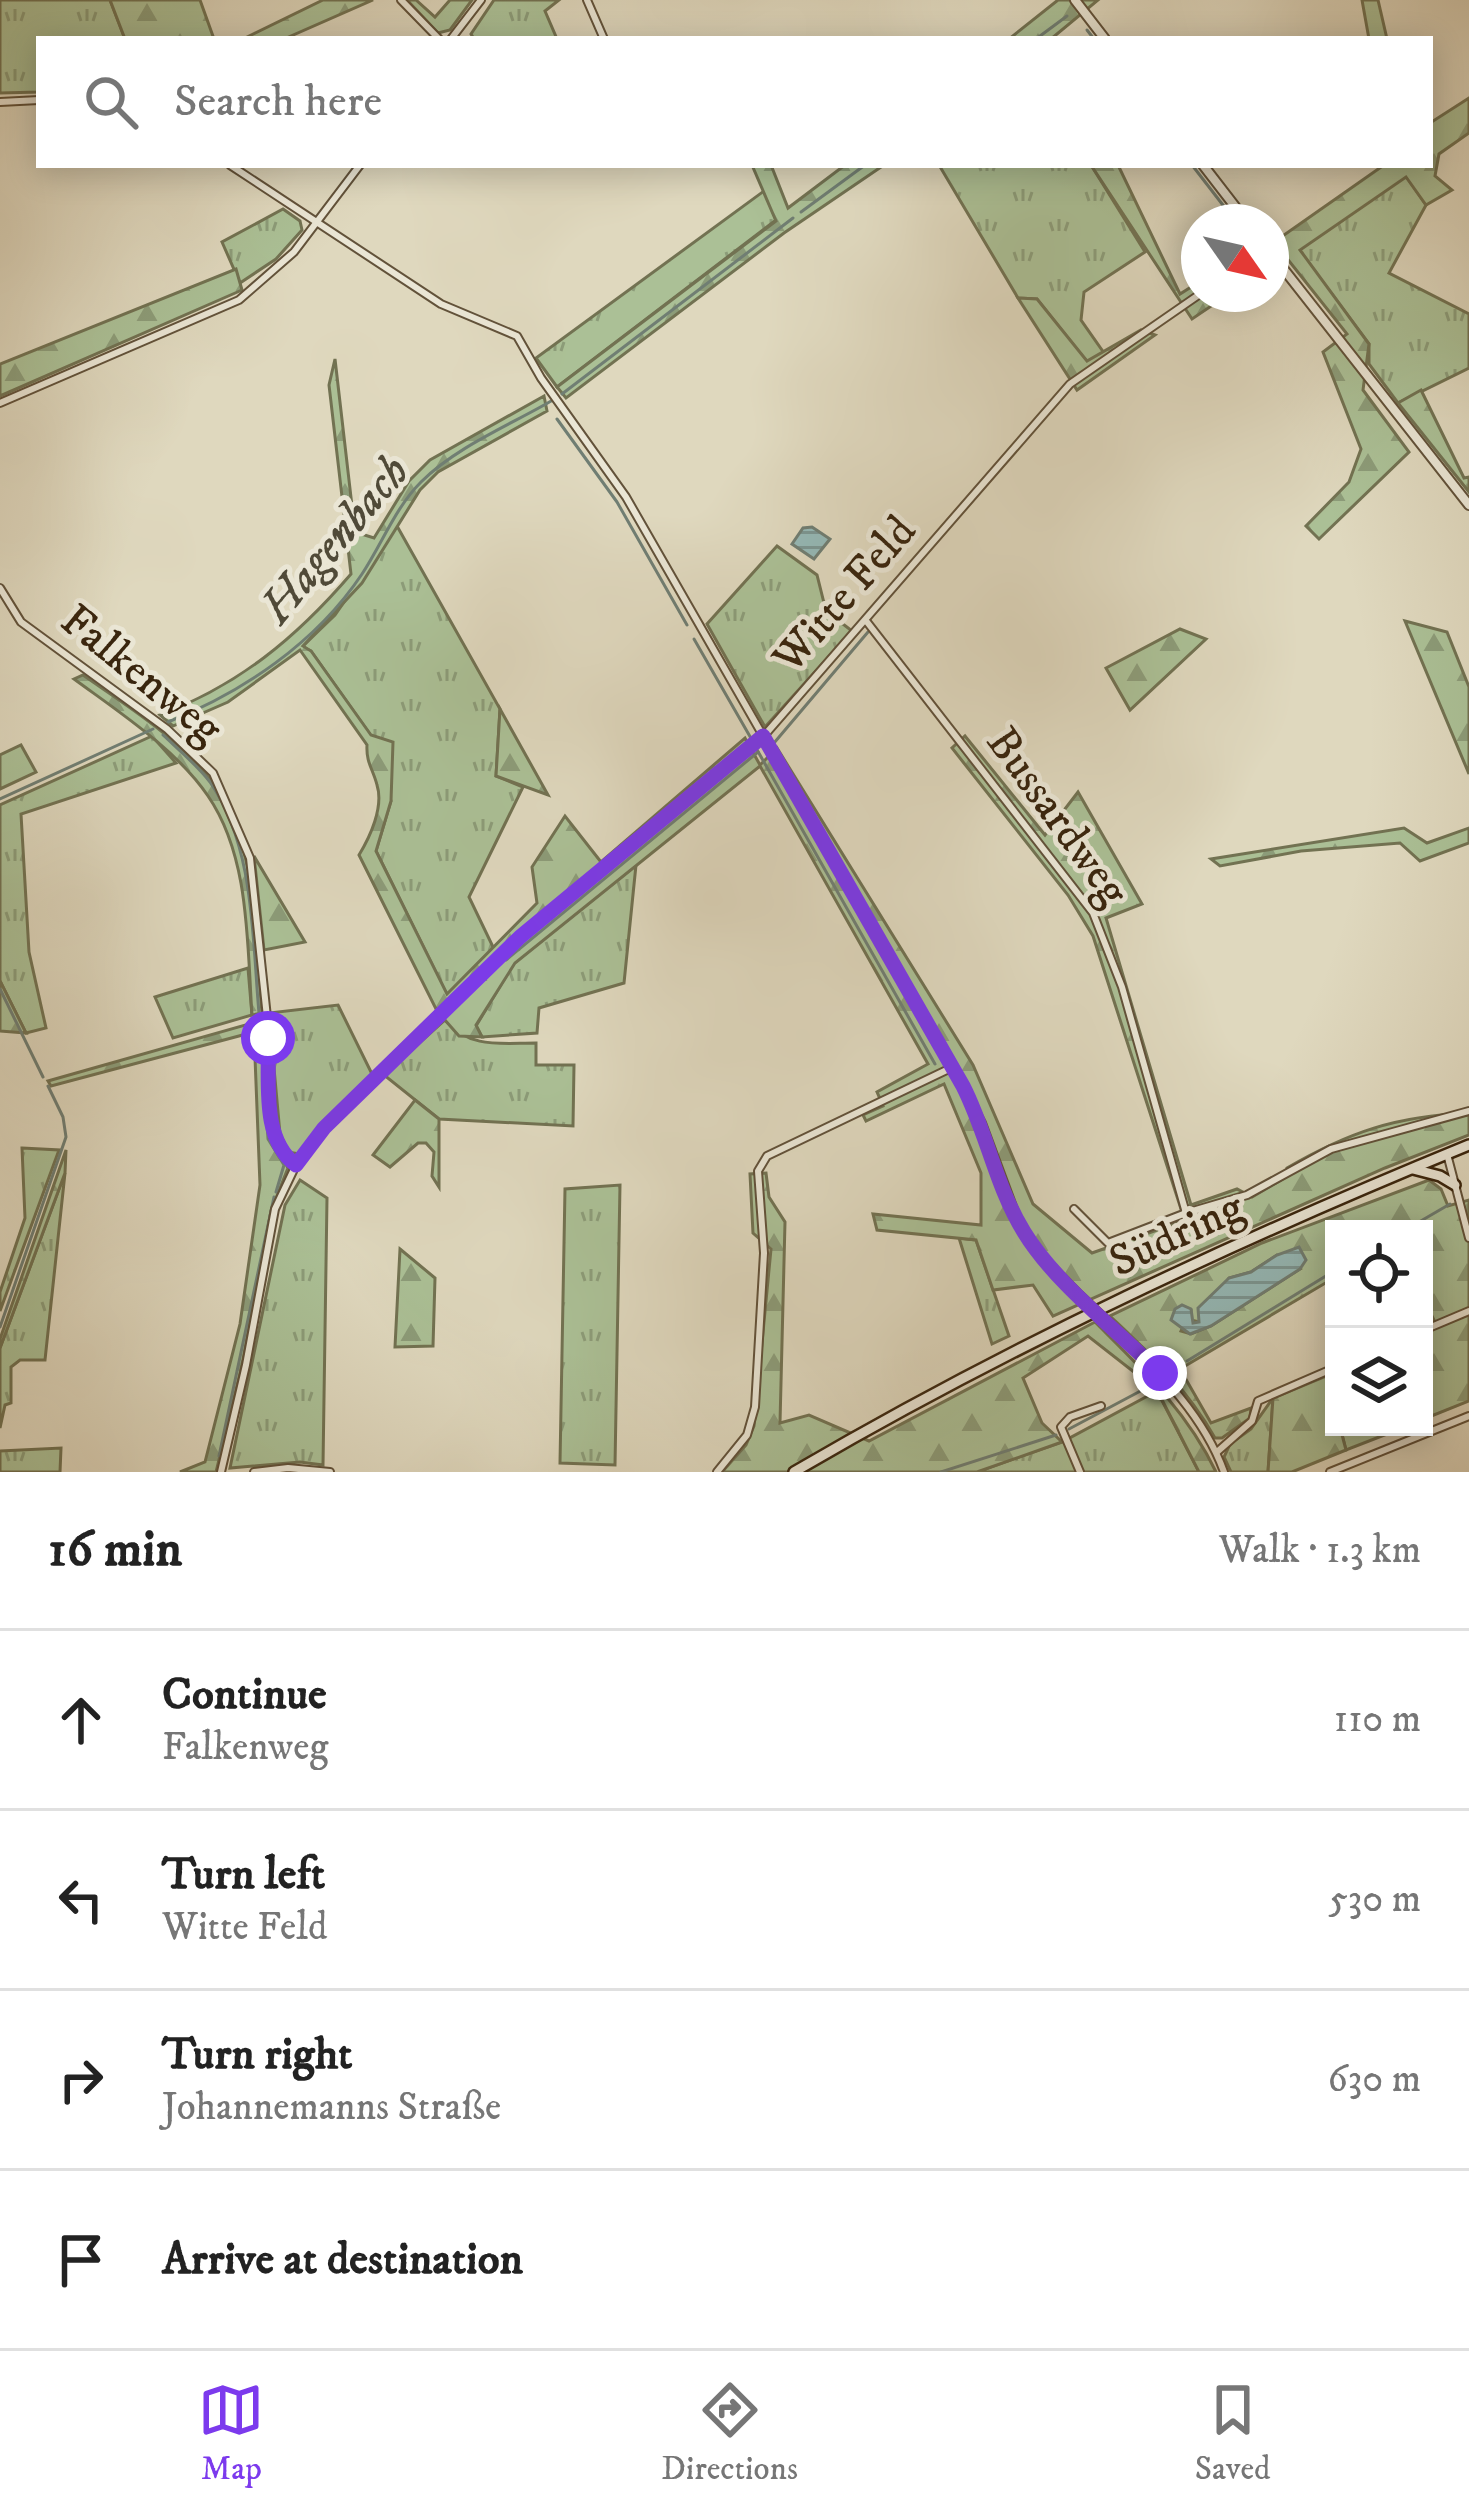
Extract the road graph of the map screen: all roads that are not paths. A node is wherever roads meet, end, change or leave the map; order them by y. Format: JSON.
{"nodes":[{"id":1,"x":401,"y":0,"type":"edge"},
{"id":2,"x":481,"y":0,"type":"edge"},
{"id":3,"x":587,"y":0,"type":"edge"},
{"id":4,"x":1075,"y":0,"type":"edge"},
{"id":5,"x":436,"y":36,"type":"edge"},
{"id":6,"x":453,"y":36,"type":"edge"},
{"id":7,"x":603,"y":36,"type":"edge"},
{"id":8,"x":1103,"y":36,"type":"edge"},
{"id":9,"x":36,"y":100,"type":"edge"},
{"id":10,"x":0,"y":102,"type":"edge"},
{"id":11,"x":234,"y":168,"type":"edge"},
{"id":12,"x":358,"y":168,"type":"edge"},
{"id":13,"x":1205,"y":168,"type":"edge"},
{"id":14,"x":1233,"y":204,"type":"edge"},
{"id":15,"x":318,"y":224,"type":"junction"},
{"id":16,"x":1289,"y":276,"type":"edge"},
{"id":17,"x":1181,"y":307,"type":"edge"},
{"id":18,"x":0,"y":404,"type":"edge"},
{"id":19,"x":1469,"y":505,"type":"edge"},
{"id":20,"x":0,"y":588,"type":"edge"},
{"id":21,"x":866,"y":622,"type":"junction"},
{"id":22,"x":763,"y":736,"type":"junction"},
{"id":23,"x":952,"y":1066,"type":"junction"},
{"id":24,"x":1469,"y":1111,"type":"edge"},
{"id":25,"x":1469,"y":1145,"type":"edge"},
{"id":26,"x":1447,"y":1154,"type":"junction"},
{"id":27,"x":296,"y":1165,"type":"junction"},
{"id":28,"x":1413,"y":1168,"type":"junction"},
{"id":29,"x":1455,"y":1185,"type":"junction"},
{"id":30,"x":1074,"y":1209,"type":"dead end"},
{"id":31,"x":1186,"y":1213,"type":"junction"},
{"id":32,"x":1469,"y":1238,"type":"edge"},
{"id":33,"x":1469,"y":1311,"type":"edge"},
{"id":34,"x":1429,"y":1328,"type":"edge"},
{"id":35,"x":1325,"y":1372,"type":"edge"},
{"id":36,"x":1101,"y":1406,"type":"dead end"},
{"id":37,"x":1469,"y":1416,"type":"edge"},
{"id":38,"x":1217,"y":1452,"type":"junction"},
{"id":39,"x":221,"y":1472,"type":"edge"},
{"id":40,"x":254,"y":1472,"type":"edge"},
{"id":41,"x":330,"y":1472,"type":"edge"},
{"id":42,"x":717,"y":1472,"type":"edge"},
{"id":43,"x":794,"y":1472,"type":"edge"},
{"id":44,"x":1080,"y":1472,"type":"edge"},
{"id":45,"x":1224,"y":1472,"type":"edge"},
{"id":46,"x":1333,"y":1472,"type":"edge"}],
"edges":[{"from":1,"to":5,"type":"street"},
{"from":2,"to":6,"type":"street"},
{"from":3,"to":7,"type":"street"},
{"from":4,"to":8,"type":"street"},
{"from":9,"to":10,"type":"street"},
{"from":11,"to":15,"type":"street"},
{"from":12,"to":15,"type":"street"},
{"from":13,"to":14,"type":"street"},
{"from":15,"to":18,"type":"street"},
{"from":15,"to":22,"type":"street"},
{"from":16,"to":19,"type":"street"},
{"from":17,"to":21,"type":"street","name":"Witte Feld"},
{"from":20,"to":27,"type":"street","name":"Falkenweg"},
{"from":21,"to":22,"type":"street","name":"Witte Feld"},
{"from":21,"to":31,"type":"street","name":"Bussardweg"},
{"from":22,"to":23,"type":"street"},
{"from":22,"to":27,"type":"street","name":"Witte Feld"},
{"from":23,"to":38,"type":"street","bridge":true},
{"from":23,"to":42,"type":"street"},
{"from":24,"to":31,"type":"street"},
{"from":25,"to":26,"type":"main road","name":"Südring"},
{"from":26,"to":28,"type":"main road","name":"Südring"},
{"from":26,"to":29,"type":"street"},
{"from":27,"to":39,"type":"street","name":"Witte Feld"},
{"from":28,"to":29,"type":"main road"},
{"from":28,"to":43,"type":"main road","name":"Südring"},
{"from":29,"to":32,"type":"street"},
{"from":30,"to":31,"type":"street"},
{"from":33,"to":34,"type":"street"},
{"from":35,"to":38,"type":"street"},
{"from":36,"to":44,"type":"street"},
{"from":37,"to":46,"type":"street"},
{"from":38,"to":45,"type":"street"},
{"from":40,"to":41,"type":"street"}]}
